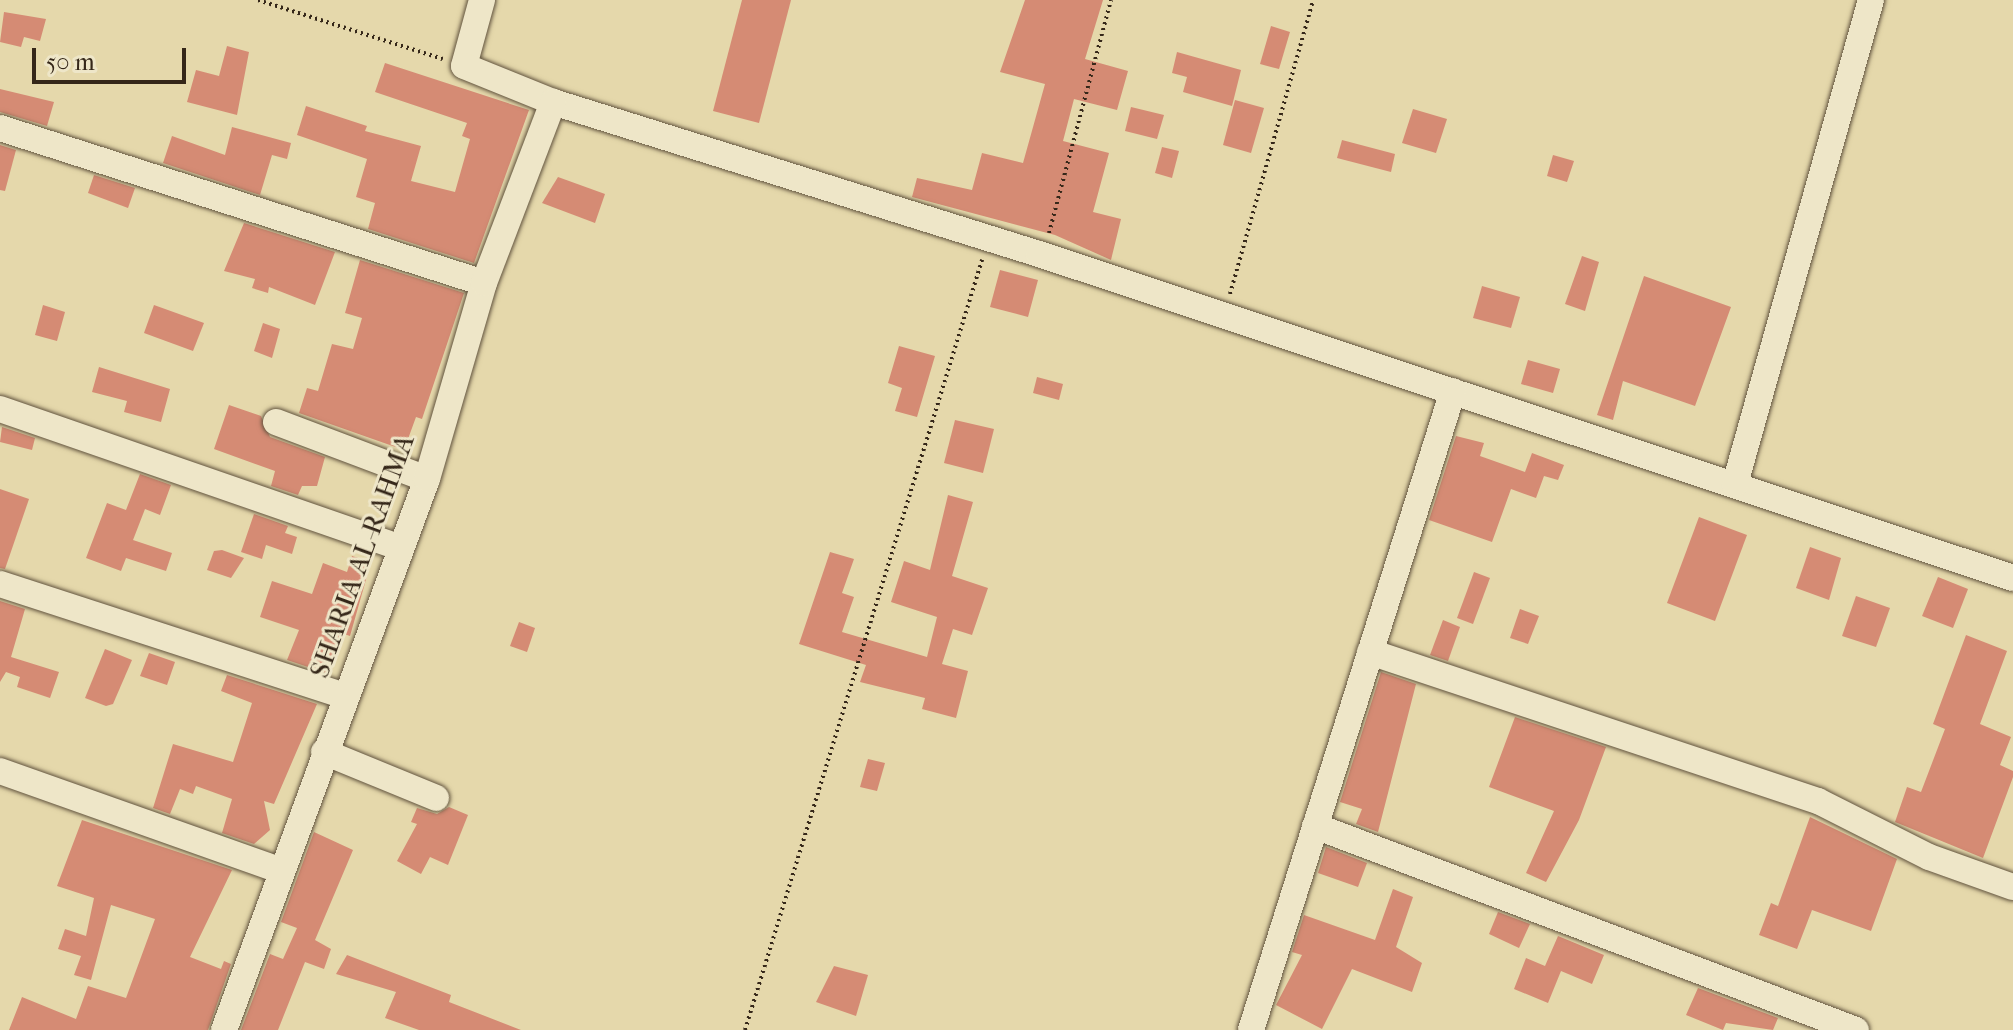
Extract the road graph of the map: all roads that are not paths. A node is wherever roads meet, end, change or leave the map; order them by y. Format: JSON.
{"nodes":[{"id":1,"x":482,"y":0,"type":"edge"},
{"id":2,"x":1871,"y":0,"type":"edge"},
{"id":3,"x":553,"y":102,"type":"junction"},
{"id":4,"x":0,"y":128,"type":"edge"},
{"id":5,"x":484,"y":283,"type":"junction"},
{"id":6,"x":1453,"y":391,"type":"junction"},
{"id":7,"x":0,"y":409,"type":"edge"},
{"id":8,"x":276,"y":422,"type":"dead end"},
{"id":9,"x":427,"y":479,"type":"junction"},
{"id":10,"x":1735,"y":484,"type":"junction"},
{"id":11,"x":401,"y":548,"type":"junction"},
{"id":12,"x":2013,"y":578,"type":"edge"},
{"id":13,"x":0,"y":584,"type":"edge"},
{"id":14,"x":1370,"y":652,"type":"junction"},
{"id":15,"x":345,"y":696,"type":"junction"},
{"id":16,"x":324,"y":752,"type":"junction"},
{"id":17,"x":0,"y":771,"type":"edge"},
{"id":18,"x":436,"y":798,"type":"dead end"},
{"id":19,"x":1315,"y":826,"type":"junction"},
{"id":20,"x":279,"y":870,"type":"junction"},
{"id":21,"x":2013,"y":887,"type":"edge"},
{"id":22,"x":224,"y":1030,"type":"edge"},
{"id":23,"x":1251,"y":1030,"type":"edge"},
{"id":24,"x":1856,"y":1030,"type":"edge"}],
"edges":[{"from":1,"to":3,"type":"street"},
{"from":2,"to":10,"type":"street"},
{"from":3,"to":5,"type":"street","name":"SHARIA AL-RAHMA"},
{"from":3,"to":6,"type":"street"},
{"from":4,"to":5,"type":"street"},
{"from":5,"to":9,"type":"street","name":"SHARIA AL-RAHMA"},
{"from":6,"to":10,"type":"street"},
{"from":6,"to":14,"type":"street"},
{"from":7,"to":11,"type":"street"},
{"from":8,"to":9,"type":"street"},
{"from":9,"to":11,"type":"street","name":"SHARIA AL-RAHMA"},
{"from":10,"to":12,"type":"street"},
{"from":11,"to":15,"type":"street","name":"SHARIA AL-RAHMA"},
{"from":13,"to":15,"type":"street"},
{"from":14,"to":19,"type":"street"},
{"from":14,"to":21,"type":"street"},
{"from":15,"to":16,"type":"street","name":"SHARIA AL-RAHMA"},
{"from":16,"to":18,"type":"street"},
{"from":16,"to":20,"type":"street","name":"SHARIA AL-RAHMA"},
{"from":17,"to":20,"type":"street"},
{"from":19,"to":23,"type":"street"},
{"from":19,"to":24,"type":"street"},
{"from":20,"to":22,"type":"street","name":"SHARIA AL-RAHMA"}]}
